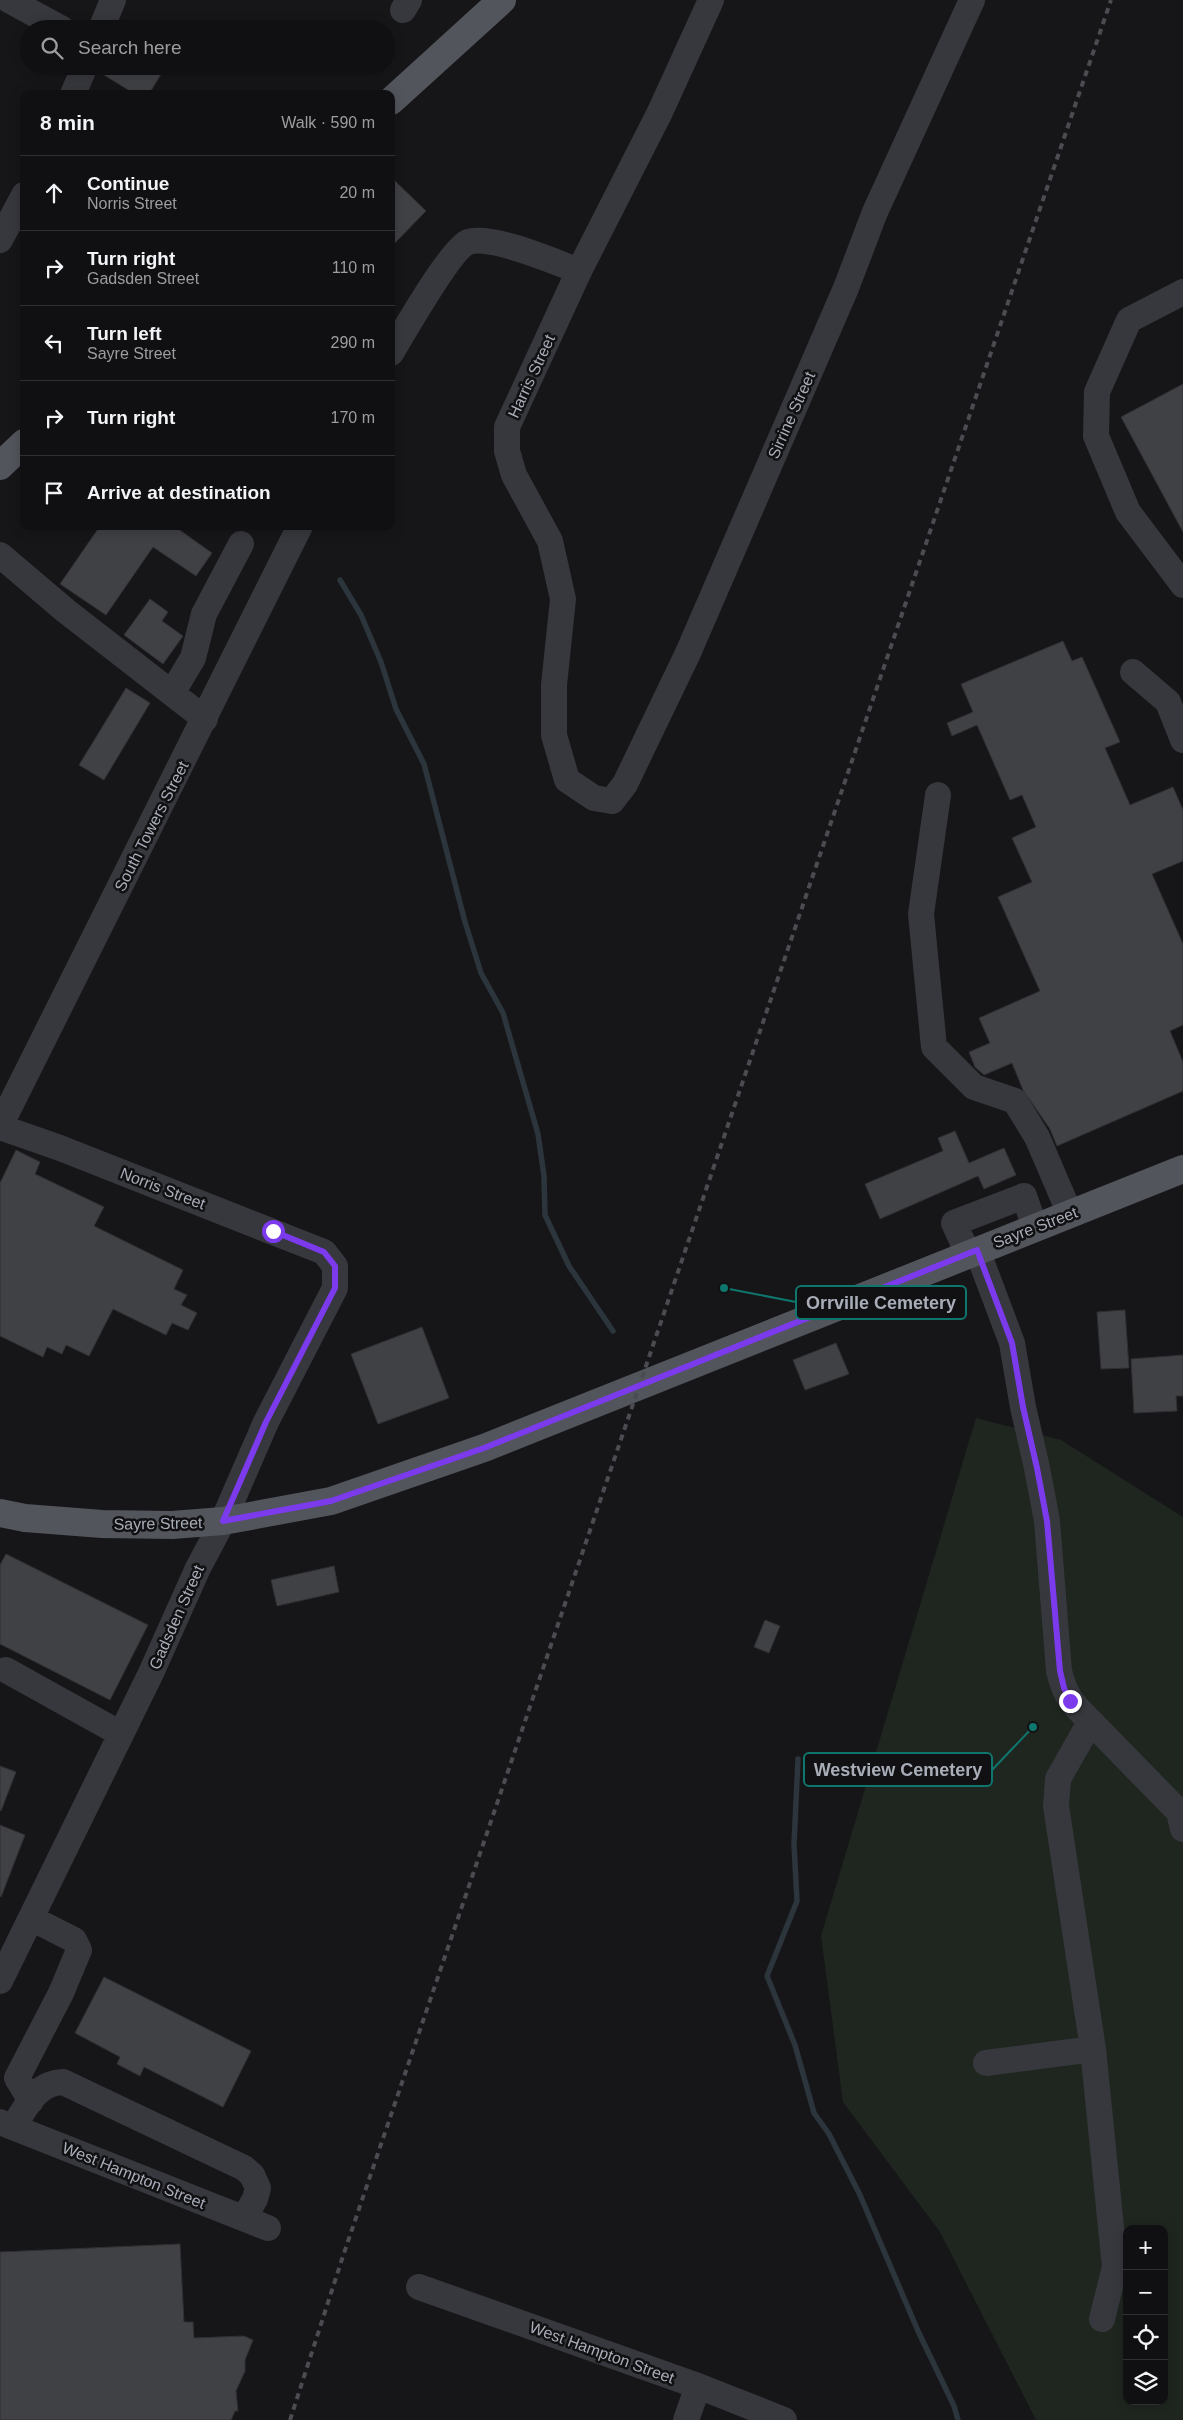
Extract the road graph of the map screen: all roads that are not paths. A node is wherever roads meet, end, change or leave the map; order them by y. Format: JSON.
{"nodes":[{"id":1,"x":9,"y":0,"type":"edge"},
{"id":2,"x":113,"y":0,"type":"edge"},
{"id":3,"x":502,"y":0,"type":"edge"},
{"id":4,"x":711,"y":0,"type":"edge"},
{"id":5,"x":972,"y":0,"type":"edge"},
{"id":6,"x":46,"y":20,"type":"edge"},
{"id":7,"x":105,"y":20,"type":"edge"},
{"id":8,"x":81,"y":75,"type":"edge"},
{"id":9,"x":74,"y":90,"type":"edge"},
{"id":10,"x":395,"y":97,"type":"edge"},
{"id":11,"x":20,"y":202,"type":"edge"},
{"id":12,"x":0,"y":240,"type":"edge"},
{"id":13,"x":579,"y":270,"type":"junction"},
{"id":14,"x":1183,"y":292,"type":"edge"},
{"id":15,"x":395,"y":347,"type":"edge"},
{"id":16,"x":20,"y":447,"type":"edge"},
{"id":17,"x":0,"y":466,"type":"edge"},
{"id":18,"x":298,"y":530,"type":"edge"},
{"id":19,"x":241,"y":544,"type":"dead end"},
{"id":20,"x":0,"y":555,"type":"edge"},
{"id":21,"x":1183,"y":585,"type":"edge"},
{"id":22,"x":1133,"y":672,"type":"dead end"},
{"id":23,"x":172,"y":693,"type":"junction"},
{"id":24,"x":205,"y":719,"type":"junction"},
{"id":25,"x":1183,"y":740,"type":"edge"},
{"id":26,"x":586,"y":792,"type":"joint"},
{"id":27,"x":938,"y":795,"type":"dead end"},
{"id":28,"x":0,"y":1127,"type":"edge"},
{"id":29,"x":1183,"y":1169,"type":"edge"},
{"id":30,"x":1070,"y":1214,"type":"junction"},
{"id":31,"x":324,"y":1252,"type":"joint"},
{"id":32,"x":972,"y":1252,"type":"junction"},
{"id":33,"x":0,"y":1513,"type":"edge"},
{"id":34,"x":223,"y":1521,"type":"junction"},
{"id":35,"x":6,"y":1670,"type":"dead end"},
{"id":36,"x":1093,"y":1724,"type":"junction"},
{"id":37,"x":121,"y":1734,"type":"junction"},
{"id":38,"x":1182,"y":1816,"type":"edge"},
{"id":39,"x":31,"y":1918,"type":"junction"},
{"id":40,"x":0,"y":1981,"type":"edge"},
{"id":41,"x":1093,"y":2050,"type":"junction"},
{"id":42,"x":986,"y":2063,"type":"dead end"},
{"id":43,"x":31,"y":2101,"type":"junction"},
{"id":44,"x":6,"y":2124,"type":"edge"},
{"id":45,"x":244,"y":2218,"type":"junction"},
{"id":46,"x":268,"y":2228,"type":"dead end"},
{"id":47,"x":419,"y":2287,"type":"dead end"},
{"id":48,"x":1102,"y":2318,"type":"dead end"},
{"id":49,"x":698,"y":2386,"type":"junction"},
{"id":50,"x":686,"y":2420,"type":"edge"},
{"id":51,"x":784,"y":2420,"type":"edge"}],
"edges":[{"from":1,"to":6,"type":"street"},
{"from":2,"to":7,"type":"street"},
{"from":3,"to":10,"type":"main road"},
{"from":4,"to":13,"type":"street","name":"Harris Street"},
{"from":5,"to":26,"type":"street","name":"Sirrine Street"},
{"from":8,"to":9,"type":"street"},
{"from":11,"to":12,"type":"street"},
{"from":13,"to":15,"type":"street"},
{"from":13,"to":26,"type":"street","name":"Harris Street"},
{"from":14,"to":21,"type":"street"},
{"from":16,"to":17,"type":"main road"},
{"from":18,"to":24,"type":"street","name":"South Towers Street"},
{"from":19,"to":23,"type":"street"},
{"from":20,"to":23,"type":"street"},
{"from":22,"to":25,"type":"street"},
{"from":23,"to":24,"type":"street"},
{"from":24,"to":28,"type":"street","name":"South Towers Street"},
{"from":27,"to":30,"type":"street"},
{"from":28,"to":31,"type":"street","name":"Norris Street"},
{"from":29,"to":30,"type":"main road","name":"Sayre Street"},
{"from":30,"to":32,"type":"main road","name":"Sayre Street"},
{"from":31,"to":34,"type":"street","name":"Gadsden Street"},
{"from":32,"to":34,"type":"main road","name":"Sayre Street"},
{"from":32,"to":36,"type":"street"},
{"from":33,"to":34,"type":"main road","name":"Sayre Street"},
{"from":34,"to":37,"type":"street","name":"Gadsden Street"},
{"from":35,"to":37,"type":"street"},
{"from":36,"to":38,"type":"street"},
{"from":36,"to":41,"type":"street"},
{"from":37,"to":39,"type":"street","name":"Gadsden Street"},
{"from":39,"to":40,"type":"street","name":"Gadsden Street"},
{"from":39,"to":43,"type":"street"},
{"from":41,"to":42,"type":"street"},
{"from":41,"to":48,"type":"street"},
{"from":43,"to":44,"type":"street"},
{"from":43,"to":45,"type":"street"},
{"from":44,"to":45,"type":"street","name":"West Hampton Street"},
{"from":45,"to":46,"type":"street","name":"West Hampton Street"},
{"from":47,"to":49,"type":"street","name":"West Hampton Street"},
{"from":49,"to":50,"type":"street"},
{"from":49,"to":51,"type":"street","name":"West Hampton Street"}]}
